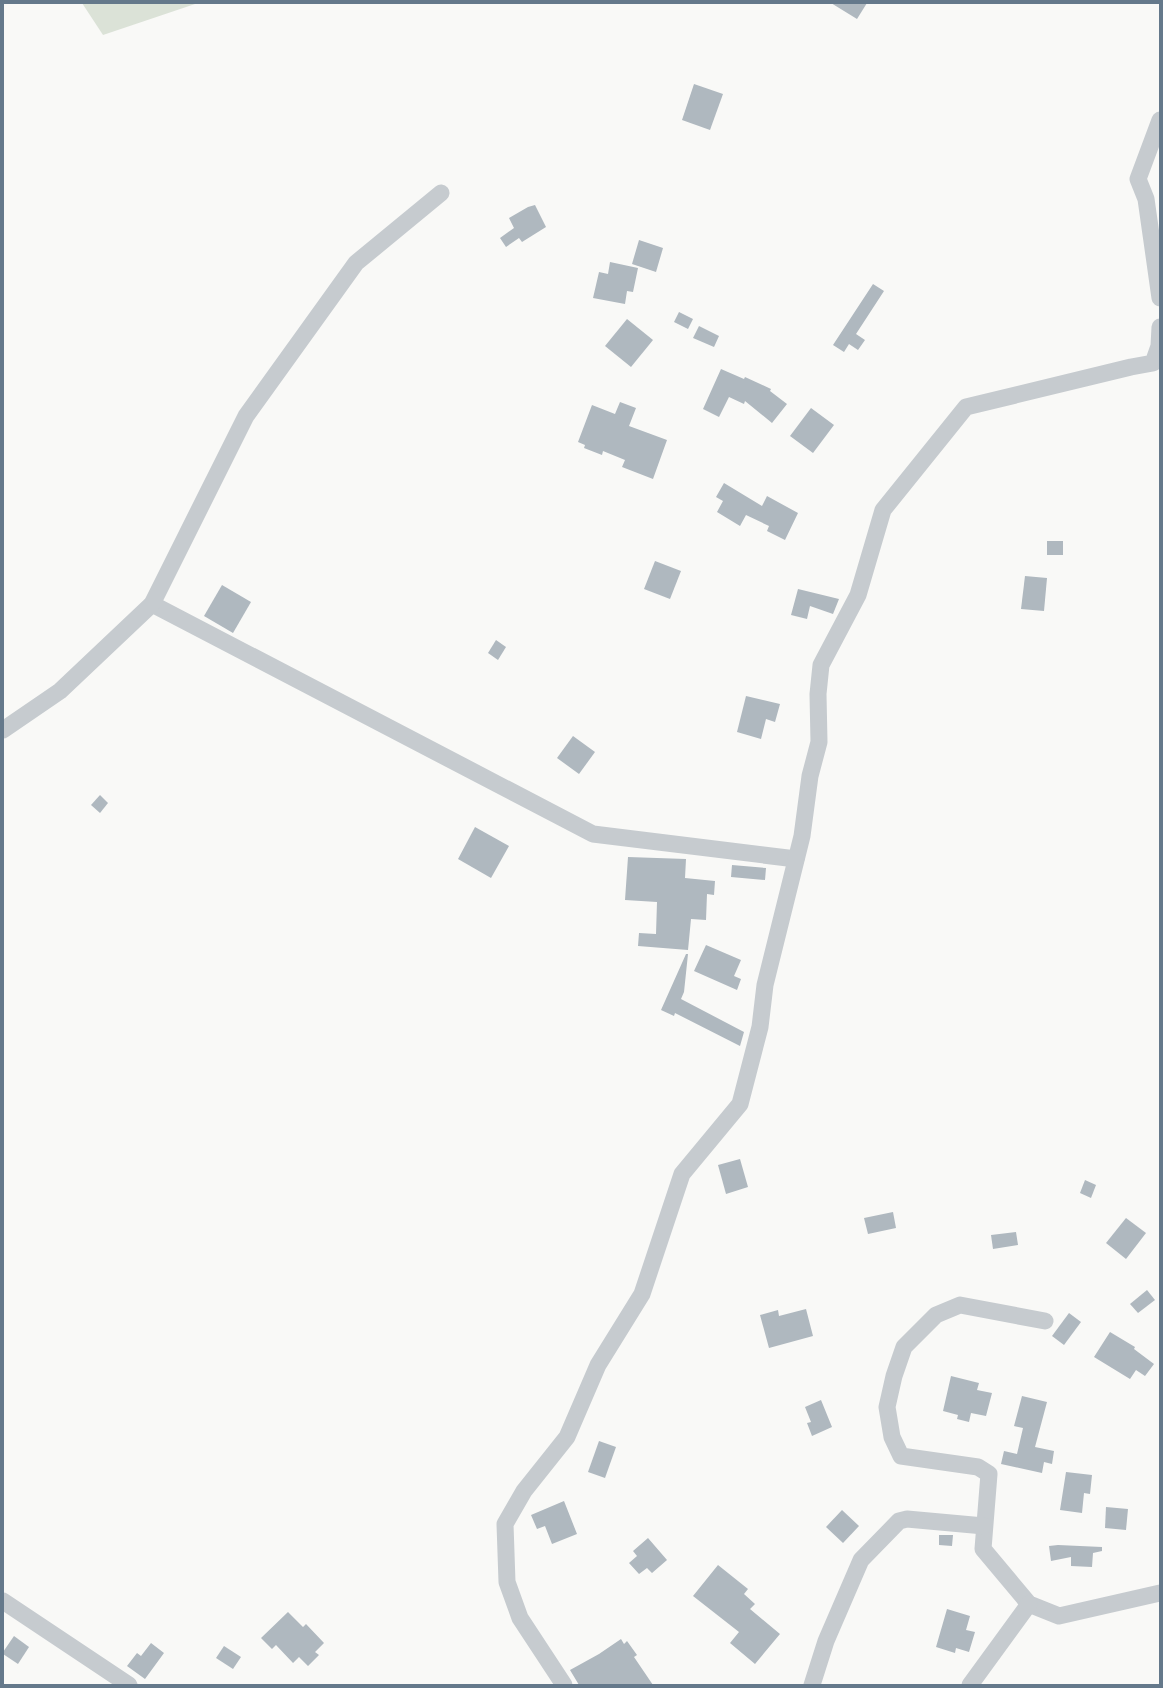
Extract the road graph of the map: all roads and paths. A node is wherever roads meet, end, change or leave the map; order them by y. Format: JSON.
{"nodes":[{"id":1,"x":1160,"y":120,"type":"edge"},
{"id":2,"x":441,"y":193,"type":"dead end"},
{"id":3,"x":1160,"y":298,"type":"edge"},
{"id":4,"x":1160,"y":327,"type":"edge"},
{"id":5,"x":152,"y":604,"type":"junction"},
{"id":6,"x":3,"y":730,"type":"edge"},
{"id":7,"x":796,"y":860,"type":"junction"},
{"id":8,"x":1045,"y":1321,"type":"dead end"},
{"id":9,"x":984,"y":1526,"type":"junction"},
{"id":10,"x":1160,"y":1593,"type":"edge"},
{"id":11,"x":3,"y":1600,"type":"edge"},
{"id":12,"x":1029,"y":1604,"type":"junction"},
{"id":13,"x":128,"y":1685,"type":"edge"},
{"id":14,"x":564,"y":1685,"type":"edge"},
{"id":15,"x":812,"y":1685,"type":"edge"},
{"id":16,"x":970,"y":1685,"type":"edge"}],
"edges":[{"from":1,"to":3,"type":"street"},
{"from":2,"to":5,"type":"street"},
{"from":4,"to":7,"type":"street"},
{"from":5,"to":6,"type":"street"},
{"from":5,"to":7,"type":"street"},
{"from":7,"to":14,"type":"street"},
{"from":8,"to":9,"type":"street"},
{"from":9,"to":12,"type":"street"},
{"from":9,"to":15,"type":"street"},
{"from":10,"to":12,"type":"street"},
{"from":11,"to":13,"type":"street"},
{"from":12,"to":16,"type":"street"}]}
